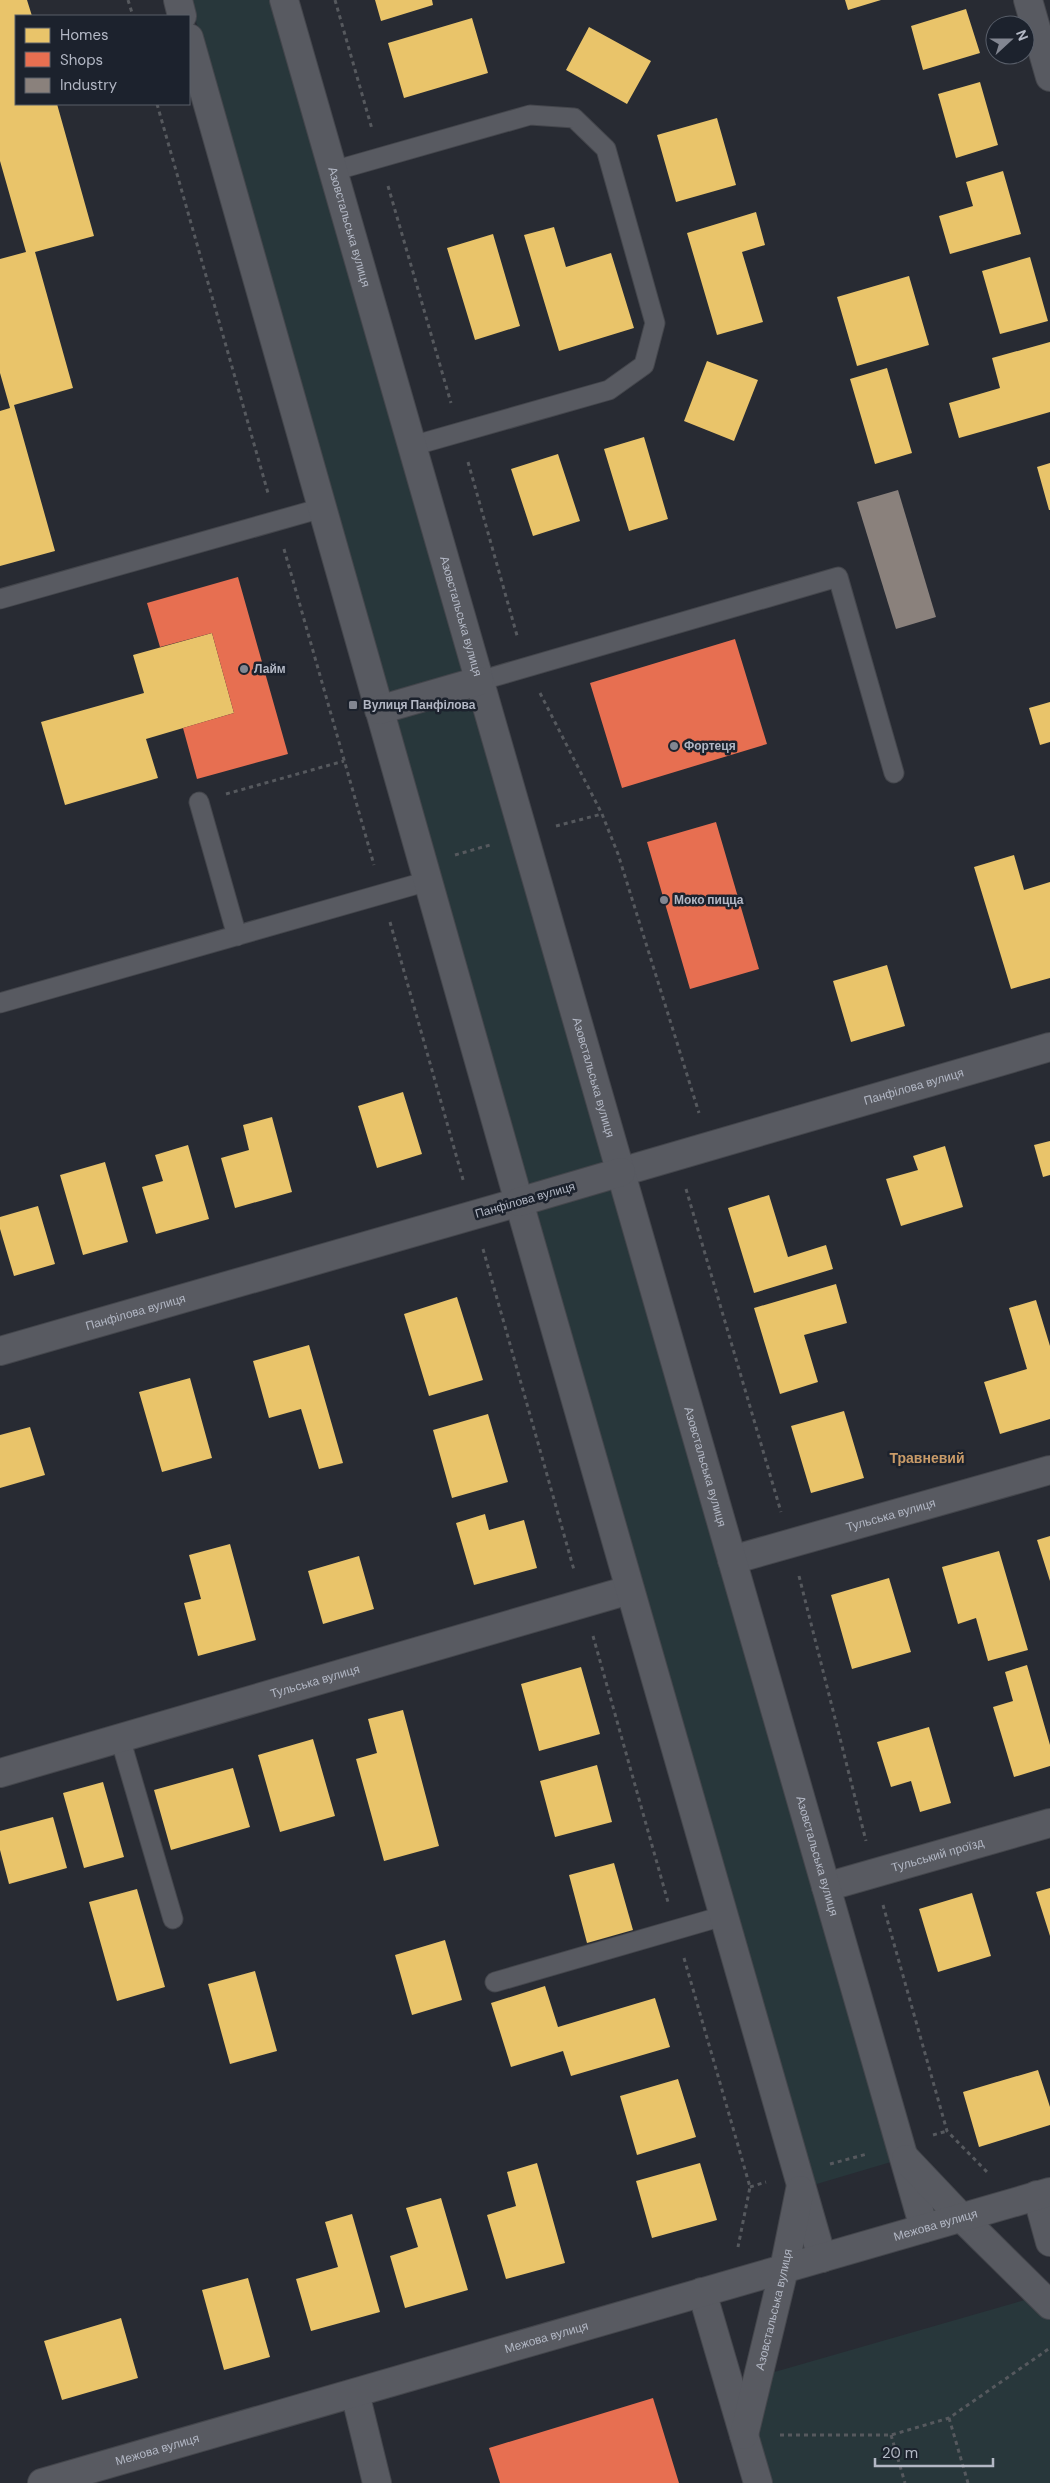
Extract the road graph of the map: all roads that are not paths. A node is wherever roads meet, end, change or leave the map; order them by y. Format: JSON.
{"nodes":[{"id":1,"x":178,"y":0,"type":"edge"},
{"id":2,"x":284,"y":0,"type":"edge"},
{"id":3,"x":1028,"y":0,"type":"edge"},
{"id":4,"x":182,"y":15,"type":"edge"},
{"id":5,"x":190,"y":42,"type":"edge"},
{"id":6,"x":1050,"y":77,"type":"edge"},
{"id":7,"x":333,"y":171,"type":"junction"},
{"id":8,"x":412,"y":446,"type":"junction"},
{"id":9,"x":322,"y":508,"type":"junction"},
{"id":10,"x":0,"y":599,"type":"edge"},
{"id":11,"x":479,"y":681,"type":"junction"},
{"id":12,"x":379,"y":710,"type":"junction"},
{"id":13,"x":894,"y":773,"type":"dead end"},
{"id":14,"x":199,"y":802,"type":"road end"},
{"id":15,"x":428,"y":881,"type":"junction"},
{"id":16,"x":238,"y":936,"type":"junction"},
{"id":17,"x":0,"y":1003,"type":"edge"},
{"id":18,"x":1050,"y":1047,"type":"edge"},
{"id":19,"x":621,"y":1172,"type":"junction"},
{"id":20,"x":518,"y":1202,"type":"junction"},
{"id":21,"x":0,"y":1351,"type":"edge"},
{"id":22,"x":1050,"y":1470,"type":"edge"},
{"id":23,"x":732,"y":1560,"type":"junction"},
{"id":24,"x":629,"y":1590,"type":"junction"},
{"id":25,"x":120,"y":1738,"type":"junction"},
{"id":26,"x":0,"y":1773,"type":"edge"},
{"id":27,"x":1050,"y":1823,"type":"edge"},
{"id":28,"x":826,"y":1887,"type":"junction"},
{"id":29,"x":723,"y":1916,"type":"junction"},
{"id":30,"x":173,"y":1919,"type":"dead end"},
{"id":31,"x":495,"y":1982,"type":"dead end"},
{"id":32,"x":901,"y":2150,"type":"junction"},
{"id":33,"x":799,"y":2179,"type":"junction"},
{"id":34,"x":1043,"y":2194,"type":"edge"},
{"id":35,"x":961,"y":2217,"type":"junction"},
{"id":36,"x":924,"y":2228,"type":"junction"},
{"id":37,"x":1050,"y":2242,"type":"edge"},
{"id":38,"x":822,"y":2258,"type":"junction"},
{"id":39,"x":784,"y":2269,"type":"junction"},
{"id":40,"x":702,"y":2292,"type":"junction"},
{"id":41,"x":1050,"y":2305,"type":"edge"},
{"id":42,"x":355,"y":2393,"type":"junction"},
{"id":43,"x":744,"y":2435,"type":"junction"},
{"id":44,"x":42,"y":2483,"type":"edge"},
{"id":45,"x":377,"y":2483,"type":"edge"},
{"id":46,"x":758,"y":2483,"type":"edge"}],
"edges":[{"from":1,"to":4,"type":"street"},
{"from":2,"to":7,"type":"street","name":"Азовстальська вулиця"},
{"from":3,"to":6,"type":"street"},
{"from":5,"to":9,"type":"street","name":"Азовстальська вулиця"},
{"from":7,"to":8,"type":"street","name":"Азовстальська вулиця"},
{"from":7,"to":8,"type":"lane"},
{"from":8,"to":11,"type":"street","name":"Азовстальська вулиця"},
{"from":9,"to":10,"type":"lane"},
{"from":9,"to":12,"type":"street","name":"Азовстальська вулиця"},
{"from":11,"to":12,"type":"street"},
{"from":11,"to":13,"type":"lane"},
{"from":11,"to":19,"type":"street","name":"Азовстальська вулиця"},
{"from":12,"to":15,"type":"street","name":"Азовстальська вулиця"},
{"from":14,"to":16,"type":"lane"},
{"from":15,"to":16,"type":"lane"},
{"from":15,"to":20,"type":"street","name":"Азовстальська вулиця"},
{"from":16,"to":17,"type":"lane"},
{"from":18,"to":19,"type":"street","name":"Панфілова вулиця"},
{"from":19,"to":20,"type":"street","name":"Панфілова вулиця"},
{"from":19,"to":23,"type":"street","name":"Азовстальська вулиця"},
{"from":20,"to":21,"type":"street","name":"Панфілова вулиця"},
{"from":20,"to":24,"type":"street","name":"Азовстальська вулиця"},
{"from":22,"to":23,"type":"street","name":"Тульська вулиця"},
{"from":23,"to":28,"type":"street","name":"Азовстальська вулиця"},
{"from":24,"to":25,"type":"street","name":"Тульська вулиця"},
{"from":24,"to":29,"type":"street","name":"Азовстальська вулиця"},
{"from":25,"to":26,"type":"street","name":"Тульська вулиця"},
{"from":25,"to":30,"type":"lane"},
{"from":27,"to":28,"type":"street","name":"Тульський проїзд"},
{"from":28,"to":32,"type":"street","name":"Азовстальська вулиця"},
{"from":29,"to":31,"type":"lane"},
{"from":29,"to":33,"type":"street","name":"Азовстальська вулиця"},
{"from":32,"to":35,"type":"street","name":"Азовстальська вулиця"},
{"from":32,"to":36,"type":"street","name":"Азовстальська вулиця"},
{"from":33,"to":38,"type":"street","name":"Азовстальська вулиця"},
{"from":33,"to":39,"type":"street","name":"Азовстальська вулиця"},
{"from":34,"to":35,"type":"street","name":"Межова вулиця"},
{"from":34,"to":37,"type":"street"},
{"from":35,"to":36,"type":"street","name":"Межова вулиця"},
{"from":35,"to":41,"type":"street","name":"Азовстальська вулиця"},
{"from":36,"to":38,"type":"street","name":"Межова вулиця"},
{"from":38,"to":39,"type":"street","name":"Межова вулиця"},
{"from":39,"to":40,"type":"street","name":"Межова вулиця"},
{"from":39,"to":43,"type":"street","name":"Азовстальська вулиця"},
{"from":40,"to":42,"type":"street","name":"Межова вулиця"},
{"from":40,"to":43,"type":"street","name":"Азовстальська вулиця"},
{"from":42,"to":44,"type":"street","name":"Межова вулиця"},
{"from":42,"to":45,"type":"street"},
{"from":43,"to":46,"type":"street","name":"Азовстальська вулиця"}]}
